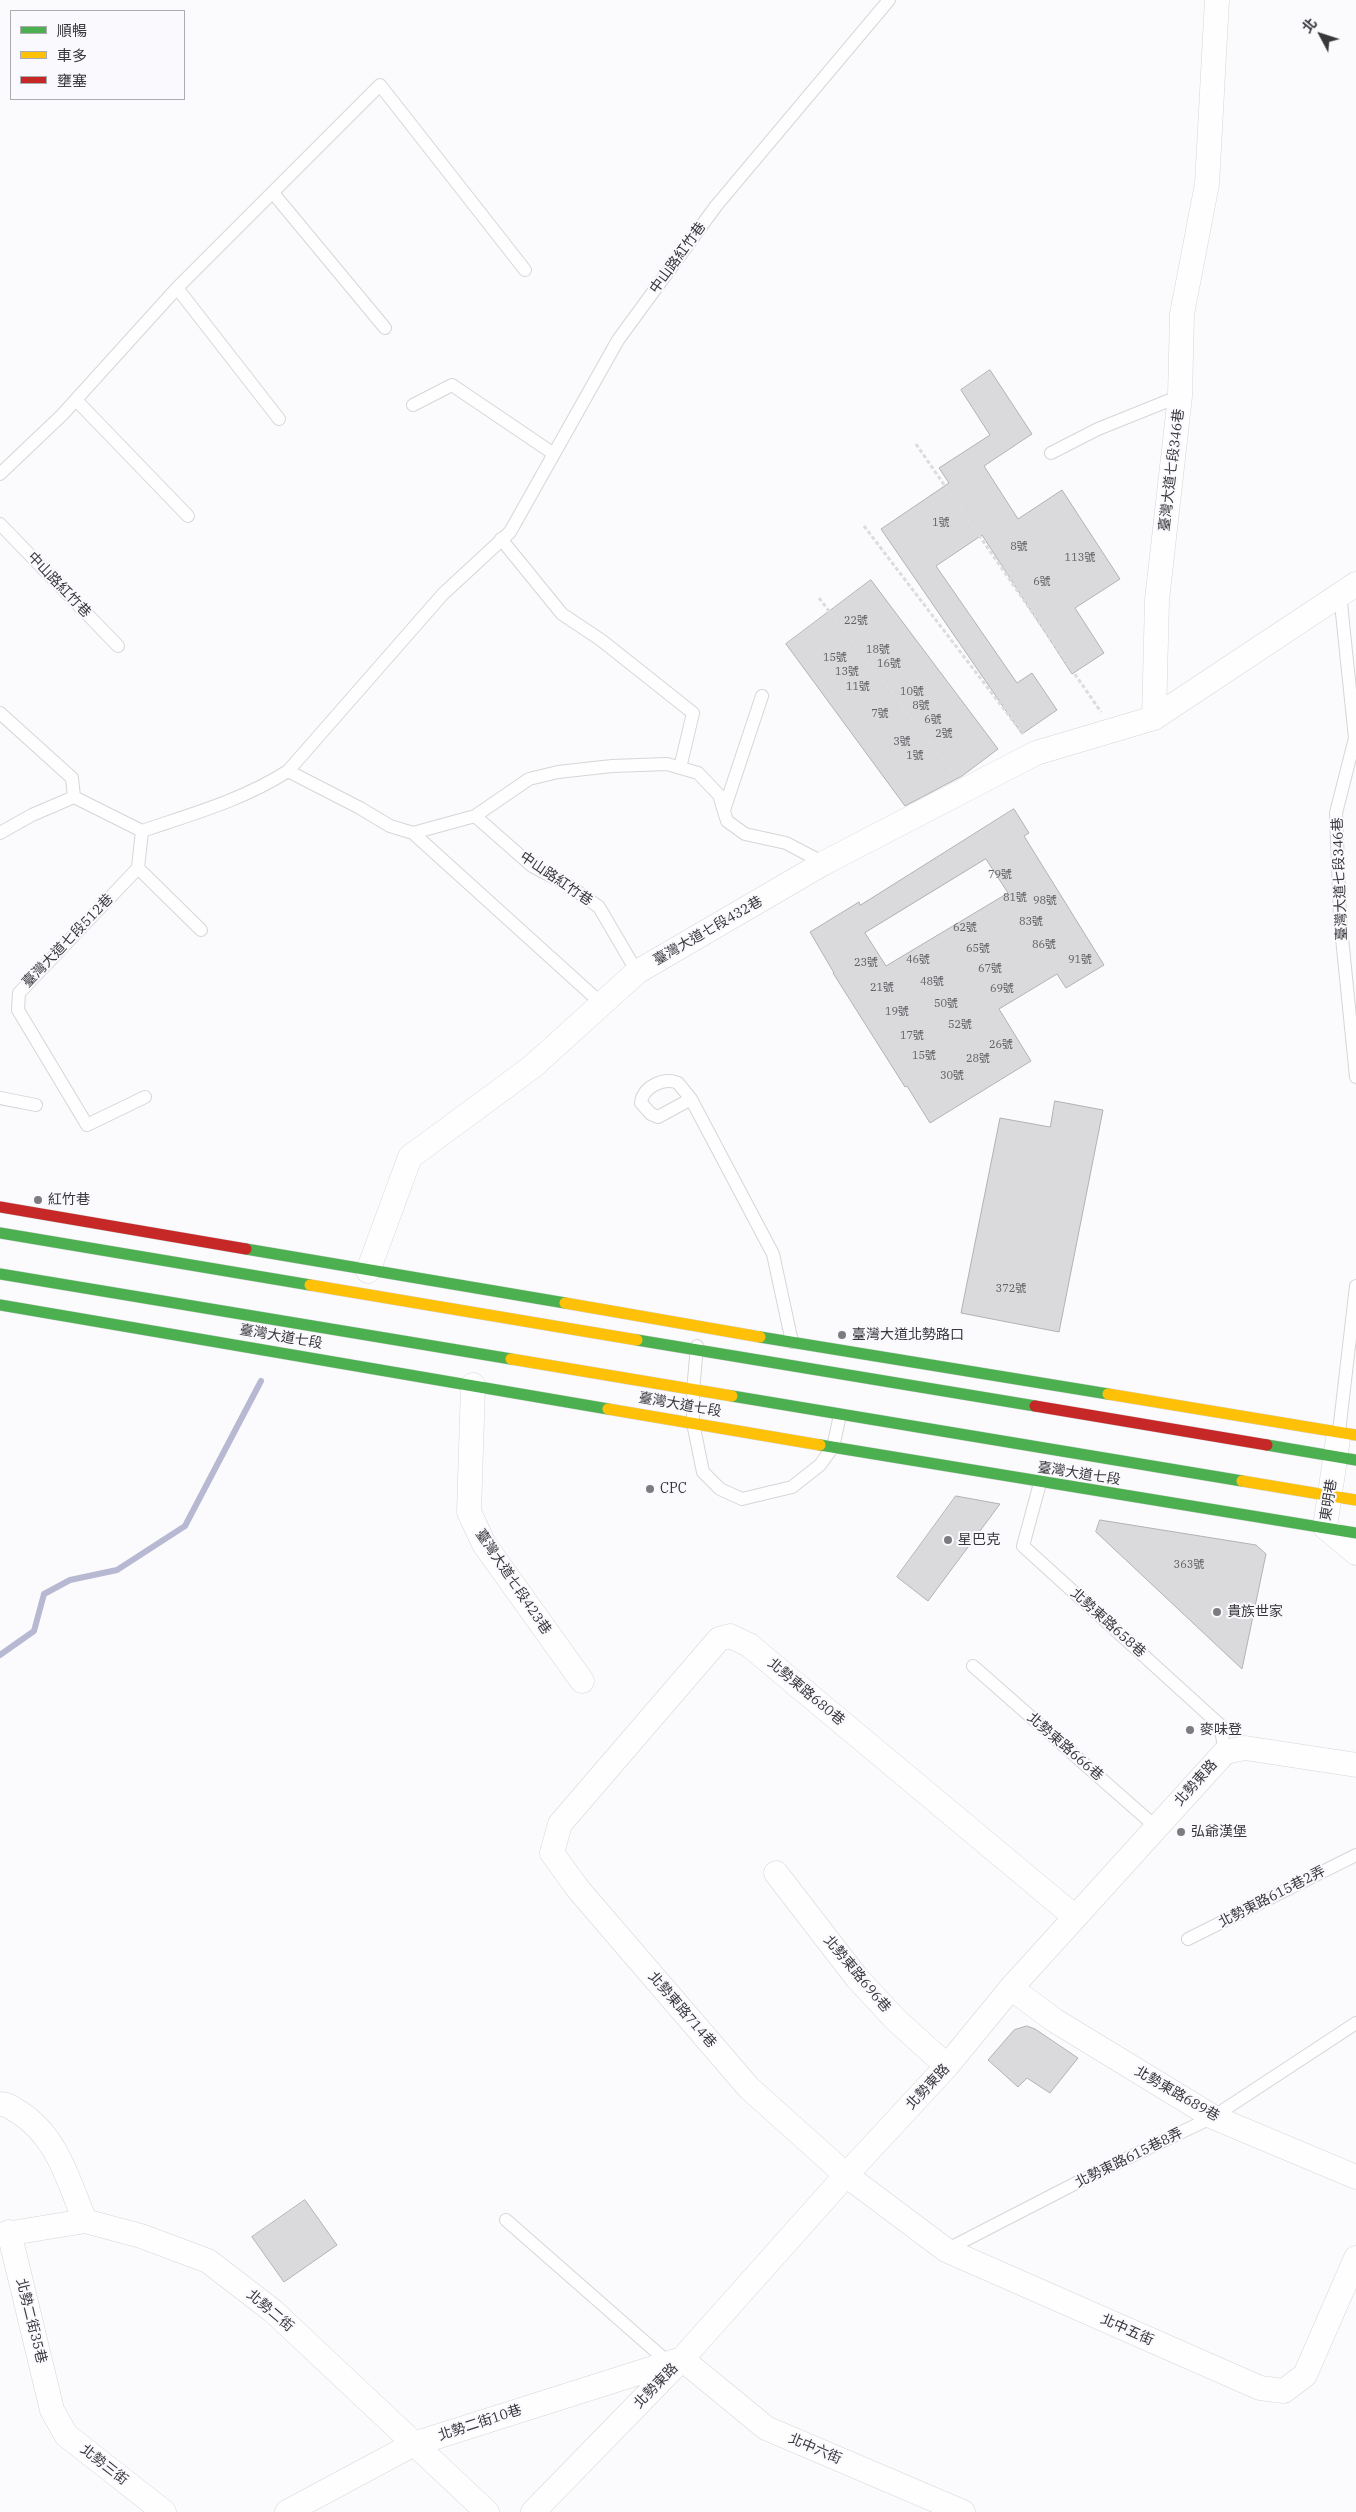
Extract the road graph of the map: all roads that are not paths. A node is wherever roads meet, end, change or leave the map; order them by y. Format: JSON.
{"nodes":[{"id":1,"x":889,"y":0,"type":"edge"},
{"id":2,"x":1217,"y":0,"type":"edge"},
{"id":3,"x":273,"y":193,"type":"junction"},
{"id":4,"x":525,"y":270,"type":"dead end"},
{"id":5,"x":177,"y":288,"type":"junction"},
{"id":6,"x":385,"y":328,"type":"dead end"},
{"id":7,"x":1180,"y":396,"type":"junction"},
{"id":8,"x":76,"y":400,"type":"junction"},
{"id":9,"x":413,"y":404,"type":"dead end"},
{"id":10,"x":279,"y":419,"type":"dead end"},
{"id":11,"x":1051,"y":453,"type":"dead end"},
{"id":12,"x":554,"y":454,"type":"junction"},
{"id":13,"x":0,"y":474,"type":"edge"},
{"id":14,"x":188,"y":516,"type":"dead end"},
{"id":15,"x":0,"y":524,"type":"edge"},
{"id":16,"x":501,"y":539,"type":"junction"},
{"id":17,"x":1348,"y":589,"type":"edge"},
{"id":18,"x":118,"y":646,"type":"dead end"},
{"id":19,"x":762,"y":696,"type":"dead end"},
{"id":20,"x":0,"y":713,"type":"edge"},
{"id":21,"x":1154,"y":718,"type":"junction"},
{"id":22,"x":680,"y":768,"type":"junction"},
{"id":23,"x":288,"y":772,"type":"junction"},
{"id":24,"x":74,"y":798,"type":"junction"},
{"id":25,"x":724,"y":810,"type":"junction"},
{"id":26,"x":475,"y":816,"type":"junction"},
{"id":27,"x":142,"y":831,"type":"junction"},
{"id":28,"x":0,"y":833,"type":"edge"},
{"id":29,"x":413,"y":833,"type":"junction"},
{"id":30,"x":824,"y":863,"type":"junction"},
{"id":31,"x":138,"y":868,"type":"junction"},
{"id":32,"x":201,"y":930,"type":"dead end"},
{"id":33,"x":637,"y":972,"type":"junction"},
{"id":34,"x":602,"y":1004,"type":"junction"},
{"id":35,"x":1356,"y":1077,"type":"edge"},
{"id":36,"x":145,"y":1097,"type":"dead end"},
{"id":37,"x":0,"y":1098,"type":"edge"},
{"id":38,"x":691,"y":1099,"type":"dead end"},
{"id":39,"x":36,"y":1105,"type":"dead end"},
{"id":40,"x":0,"y":1207,"type":"edge"},
{"id":41,"x":0,"y":1233,"type":"edge"},
{"id":42,"x":368,"y":1271,"type":"junction"},
{"id":43,"x":0,"y":1274,"type":"edge"},
{"id":44,"x":1356,"y":1286,"type":"edge"},
{"id":45,"x":0,"y":1305,"type":"edge"},
{"id":46,"x":700,"y":1327,"type":"junction"},
{"id":47,"x":792,"y":1342,"type":"junction"},
{"id":48,"x":697,"y":1349,"type":"junction"},
{"id":49,"x":473,"y":1385,"type":"junction"},
{"id":50,"x":693,"y":1391,"type":"junction"},
{"id":51,"x":840,"y":1415,"type":"junction"},
{"id":52,"x":693,"y":1423,"type":"junction"},
{"id":53,"x":1348,"y":1434,"type":"edge"},
{"id":54,"x":832,"y":1447,"type":"junction"},
{"id":55,"x":1346,"y":1458,"type":"edge"},
{"id":56,"x":1040,"y":1483,"type":"junction"},
{"id":57,"x":1330,"y":1495,"type":"junction"},
{"id":58,"x":1356,"y":1500,"type":"edge"},
{"id":59,"x":1324,"y":1527,"type":"junction"},
{"id":60,"x":1356,"y":1533,"type":"edge"},
{"id":61,"x":1356,"y":1553,"type":"edge"},
{"id":62,"x":973,"y":1666,"type":"dead end"},
{"id":63,"x":582,"y":1681,"type":"dead end"},
{"id":64,"x":1225,"y":1752,"type":"junction"},
{"id":65,"x":1356,"y":1765,"type":"edge"},
{"id":66,"x":560,"y":1824,"type":"joint"},
{"id":67,"x":1156,"y":1827,"type":"junction"},
{"id":68,"x":1356,"y":1855,"type":"edge"},
{"id":69,"x":776,"y":1873,"type":"dead end"},
{"id":70,"x":1075,"y":1917,"type":"junction"},
{"id":71,"x":1188,"y":1939,"type":"dead end"},
{"id":72,"x":1012,"y":1988,"type":"junction"},
{"id":73,"x":1356,"y":2024,"type":"edge"},
{"id":74,"x":948,"y":2066,"type":"junction"},
{"id":75,"x":0,"y":2104,"type":"edge"},
{"id":76,"x":1213,"y":2117,"type":"junction"},
{"id":77,"x":846,"y":2175,"type":"junction"},
{"id":78,"x":1356,"y":2177,"type":"edge"},
{"id":79,"x":506,"y":2220,"type":"dead end"},
{"id":80,"x":85,"y":2221,"type":"junction"},
{"id":81,"x":5,"y":2233,"type":"edge"},
{"id":82,"x":946,"y":2250,"type":"junction"},
{"id":83,"x":1356,"y":2258,"type":"edge"},
{"id":84,"x":676,"y":2361,"type":"junction"},
{"id":85,"x":52,"y":2410,"type":"joint"},
{"id":86,"x":414,"y":2444,"type":"junction"},
{"id":87,"x":164,"y":2512,"type":"edge"},
{"id":88,"x":287,"y":2512,"type":"edge"},
{"id":89,"x":487,"y":2512,"type":"edge"},
{"id":90,"x":533,"y":2512,"type":"edge"},
{"id":91,"x":963,"y":2512,"type":"edge"}],
"edges":[{"from":1,"to":12,"type":"lane","name":"中山路紅竹巷"},
{"from":2,"to":7,"type":"street","name":"臺灣大道七段346巷"},
{"from":3,"to":4,"type":"lane"},
{"from":3,"to":5,"type":"lane"},
{"from":3,"to":6,"type":"lane"},
{"from":5,"to":8,"type":"lane"},
{"from":5,"to":10,"type":"lane"},
{"from":7,"to":11,"type":"lane"},
{"from":7,"to":21,"type":"street","name":"臺灣大道七段346巷"},
{"from":8,"to":13,"type":"lane"},
{"from":8,"to":14,"type":"lane"},
{"from":9,"to":12,"type":"lane"},
{"from":12,"to":16,"type":"lane","name":"中山路紅竹巷"},
{"from":15,"to":18,"type":"lane","name":"中山路紅竹巷"},
{"from":16,"to":22,"type":"lane"},
{"from":16,"to":23,"type":"lane","name":"中山路紅竹巷"},
{"from":17,"to":21,"type":"street","name":"臺灣大道七段346巷"},
{"from":17,"to":35,"type":"lane","name":"臺灣大道七段346巷"},
{"from":19,"to":25,"type":"lane"},
{"from":20,"to":24,"type":"lane"},
{"from":21,"to":30,"type":"street","name":"臺灣大道七段432巷"},
{"from":22,"to":25,"type":"lane"},
{"from":22,"to":26,"type":"lane"},
{"from":23,"to":27,"type":"lane","name":"中山路紅竹巷"},
{"from":23,"to":29,"type":"lane"},
{"from":24,"to":27,"type":"lane"},
{"from":24,"to":28,"type":"lane"},
{"from":25,"to":30,"type":"lane"},
{"from":26,"to":29,"type":"lane"},
{"from":26,"to":33,"type":"lane","name":"中山路紅竹巷"},
{"from":27,"to":31,"type":"lane"},
{"from":29,"to":34,"type":"lane"},
{"from":30,"to":33,"type":"street","name":"臺灣大道七段432巷"},
{"from":31,"to":32,"type":"lane"},
{"from":31,"to":36,"type":"lane","name":"臺灣大道七段512巷"},
{"from":33,"to":34,"type":"street","name":"臺灣大道七段432巷"},
{"from":34,"to":42,"type":"street","name":"臺灣大道七段432巷"},
{"from":37,"to":39,"type":"lane"},
{"from":38,"to":47,"type":"lane"},
{"from":40,"to":42,"type":"main road"},
{"from":41,"to":48,"type":"main road"},
{"from":42,"to":46,"type":"main road"},
{"from":43,"to":50,"type":"main road","name":"臺灣大道七段"},
{"from":44,"to":53,"type":"lane"},
{"from":45,"to":49,"type":"main road","name":"臺灣大道七段"},
{"from":46,"to":47,"type":"main road"},
{"from":46,"to":48,"type":"lane"},
{"from":47,"to":53,"type":"main road"},
{"from":48,"to":50,"type":"lane"},
{"from":48,"to":55,"type":"main road"},
{"from":49,"to":52,"type":"main road","name":"臺灣大道七段"},
{"from":49,"to":63,"type":"street","name":"臺灣大道七段423巷"},
{"from":50,"to":51,"type":"main road","name":"臺灣大道七段"},
{"from":50,"to":52,"type":"lane"},
{"from":51,"to":54,"type":"lane"},
{"from":51,"to":57,"type":"main road","name":"臺灣大道七段"},
{"from":52,"to":54,"type":"main road","name":"臺灣大道七段"},
{"from":52,"to":54,"type":"lane"},
{"from":53,"to":55,"type":"street","name":"東明巷"},
{"from":54,"to":56,"type":"main road","name":"臺灣大道七段"},
{"from":55,"to":57,"type":"street","name":"東明巷"},
{"from":56,"to":59,"type":"main road","name":"臺灣大道七段"},
{"from":56,"to":64,"type":"lane","name":"北勢東路658巷"},
{"from":57,"to":58,"type":"main road","name":"臺灣大道七段"},
{"from":57,"to":59,"type":"street","name":"東明巷"},
{"from":59,"to":60,"type":"main road","name":"臺灣大道七段"},
{"from":59,"to":61,"type":"street","name":"東明巷"},
{"from":62,"to":67,"type":"lane","name":"北勢東路666巷"},
{"from":64,"to":65,"type":"street","name":"北勢東路"},
{"from":64,"to":67,"type":"street","name":"北勢東路"},
{"from":66,"to":70,"type":"street","name":"北勢東路680巷"},
{"from":66,"to":77,"type":"street","name":"北勢東路714巷"},
{"from":67,"to":70,"type":"street","name":"北勢東路"},
{"from":68,"to":71,"type":"lane","name":"北勢東路615巷2弄"},
{"from":69,"to":74,"type":"street","name":"北勢東路696巷"},
{"from":70,"to":72,"type":"street","name":"北勢東路"},
{"from":72,"to":74,"type":"street","name":"北勢東路"},
{"from":72,"to":76,"type":"street","name":"北勢東路689巷"},
{"from":73,"to":76,"type":"lane","name":"北勢東路615巷8弄"},
{"from":74,"to":77,"type":"street","name":"北勢東路"},
{"from":75,"to":80,"type":"street"},
{"from":76,"to":78,"type":"street","name":"北勢東路689巷"},
{"from":76,"to":82,"type":"lane","name":"北勢東路615巷8弄"},
{"from":77,"to":82,"type":"street","name":"北中五街"},
{"from":77,"to":84,"type":"street","name":"北勢東路"},
{"from":79,"to":84,"type":"lane"},
{"from":80,"to":81,"type":"street","name":"北勢二街"},
{"from":80,"to":86,"type":"street","name":"北勢二街"},
{"from":81,"to":85,"type":"street","name":"北勢二街35巷"},
{"from":82,"to":83,"type":"street","name":"北中五街"},
{"from":84,"to":86,"type":"street","name":"北勢二街10巷"},
{"from":84,"to":90,"type":"street","name":"北勢東路"},
{"from":84,"to":91,"type":"street","name":"北中六街"},
{"from":85,"to":87,"type":"street","name":"北勢三街"},
{"from":86,"to":88,"type":"street","name":"北勢二街10巷"},
{"from":86,"to":89,"type":"street","name":"北勢二街"}]}
